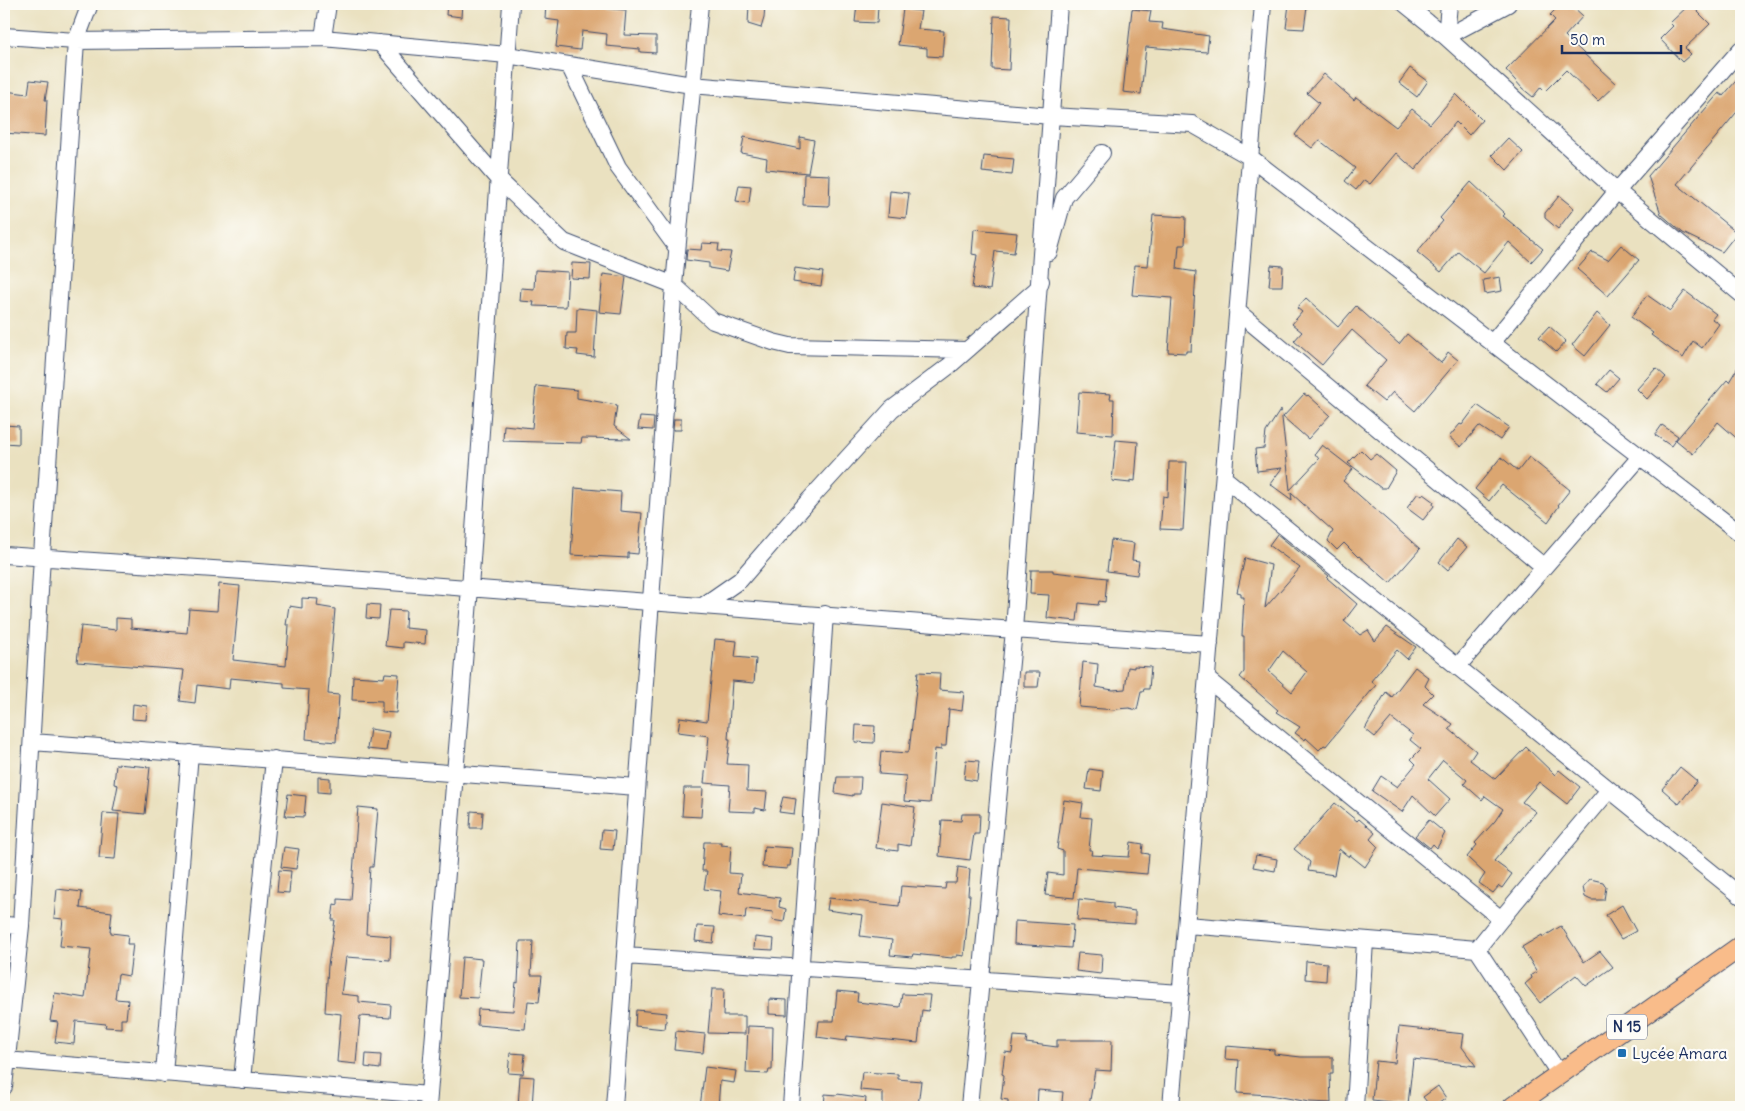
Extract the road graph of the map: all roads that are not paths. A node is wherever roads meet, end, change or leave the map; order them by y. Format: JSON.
{"nodes":[{"id":1,"x":90,"y":4,"type":"edge"},
{"id":2,"x":328,"y":4,"type":"edge"},
{"id":3,"x":510,"y":4,"type":"edge"},
{"id":4,"x":700,"y":4,"type":"edge"},
{"id":5,"x":1059,"y":4,"type":"edge"},
{"id":6,"x":1263,"y":4,"type":"edge"},
{"id":7,"x":1405,"y":4,"type":"edge"},
{"id":8,"x":1449,"y":4,"type":"edge"},
{"id":9,"x":1508,"y":4,"type":"edge"},
{"id":10,"x":4,"y":36,"type":"edge"},
{"id":11,"x":323,"y":38,"type":"junction"},
{"id":12,"x":1446,"y":38,"type":"junction"},
{"id":13,"x":76,"y":41,"type":"junction"},
{"id":14,"x":380,"y":43,"type":"junction"},
{"id":15,"x":1741,"y":48,"type":"edge"},
{"id":16,"x":507,"y":55,"type":"junction"},
{"id":17,"x":569,"y":65,"type":"junction"},
{"id":18,"x":692,"y":85,"type":"junction"},
{"id":19,"x":1051,"y":116,"type":"junction"},
{"id":20,"x":1102,"y":153,"type":"dead end"},
{"id":21,"x":1250,"y":157,"type":"junction"},
{"id":22,"x":498,"y":179,"type":"junction"},
{"id":23,"x":1617,"y":191,"type":"junction"},
{"id":24,"x":677,"y":248,"type":"junction"},
{"id":25,"x":674,"y":286,"type":"junction"},
{"id":26,"x":1039,"y":287,"type":"junction"},
{"id":27,"x":1741,"y":294,"type":"edge"},
{"id":28,"x":1237,"y":311,"type":"junction"},
{"id":29,"x":1492,"y":343,"type":"junction"},
{"id":30,"x":967,"y":350,"type":"junction"},
{"id":31,"x":1640,"y":457,"type":"junction"},
{"id":32,"x":1224,"y":478,"type":"junction"},
{"id":33,"x":1741,"y":534,"type":"edge"},
{"id":34,"x":4,"y":555,"type":"edge"},
{"id":35,"x":42,"y":556,"type":"junction"},
{"id":36,"x":1543,"y":566,"type":"junction"},
{"id":37,"x":470,"y":588,"type":"junction"},
{"id":38,"x":651,"y":601,"type":"junction"},
{"id":39,"x":704,"y":605,"type":"junction"},
{"id":40,"x":825,"y":614,"type":"junction"},
{"id":41,"x":1014,"y":630,"type":"junction"},
{"id":42,"x":1210,"y":644,"type":"junction"},
{"id":43,"x":1458,"y":666,"type":"junction"},
{"id":44,"x":1207,"y":679,"type":"junction"},
{"id":45,"x":32,"y":742,"type":"junction"},
{"id":46,"x":190,"y":753,"type":"junction"},
{"id":47,"x":274,"y":759,"type":"junction"},
{"id":48,"x":455,"y":773,"type":"junction"},
{"id":49,"x":638,"y":787,"type":"junction"},
{"id":50,"x":1609,"y":790,"type":"junction"},
{"id":51,"x":1741,"y":896,"type":"edge"},
{"id":52,"x":1500,"y":919,"type":"junction"},
{"id":53,"x":4,"y":925,"type":"edge"},
{"id":54,"x":1187,"y":925,"type":"junction"},
{"id":55,"x":21,"y":926,"type":"junction"},
{"id":56,"x":1365,"y":941,"type":"junction"},
{"id":57,"x":1741,"y":946,"type":"edge"},
{"id":58,"x":1477,"y":949,"type":"junction"},
{"id":59,"x":625,"y":956,"type":"junction"},
{"id":60,"x":800,"y":968,"type":"junction"},
{"id":61,"x":981,"y":980,"type":"junction"},
{"id":62,"x":1181,"y":994,"type":"junction"},
{"id":63,"x":6,"y":1060,"type":"junction"},
{"id":64,"x":164,"y":1074,"type":"junction"},
{"id":65,"x":1560,"y":1075,"type":"junction"},
{"id":66,"x":242,"y":1080,"type":"junction"},
{"id":67,"x":4,"y":1087,"type":"edge"},
{"id":68,"x":428,"y":1101,"type":"edge"},
{"id":69,"x":614,"y":1107,"type":"edge"},
{"id":70,"x":791,"y":1107,"type":"edge"},
{"id":71,"x":969,"y":1107,"type":"edge"},
{"id":72,"x":1171,"y":1107,"type":"edge"},
{"id":73,"x":1355,"y":1107,"type":"edge"},
{"id":74,"x":1513,"y":1107,"type":"edge"}],
"edges":[{"from":1,"to":13,"type":"street"},
{"from":2,"to":11,"type":"street"},
{"from":3,"to":16,"type":"street"},
{"from":4,"to":18,"type":"street"},
{"from":5,"to":19,"type":"street"},
{"from":6,"to":21,"type":"street"},
{"from":7,"to":12,"type":"street"},
{"from":8,"to":12,"type":"street"},
{"from":9,"to":12,"type":"street"},
{"from":10,"to":13,"type":"street"},
{"from":11,"to":13,"type":"street"},
{"from":11,"to":14,"type":"street"},
{"from":12,"to":23,"type":"street"},
{"from":13,"to":35,"type":"street"},
{"from":14,"to":16,"type":"street"},
{"from":14,"to":22,"type":"street"},
{"from":15,"to":23,"type":"street"},
{"from":16,"to":17,"type":"street"},
{"from":16,"to":22,"type":"street"},
{"from":17,"to":18,"type":"street"},
{"from":17,"to":24,"type":"street"},
{"from":18,"to":19,"type":"street"},
{"from":18,"to":24,"type":"street"},
{"from":19,"to":21,"type":"street"},
{"from":19,"to":26,"type":"street"},
{"from":20,"to":26,"type":"street"},
{"from":21,"to":28,"type":"street"},
{"from":21,"to":29,"type":"street"},
{"from":22,"to":25,"type":"street"},
{"from":22,"to":37,"type":"street"},
{"from":23,"to":27,"type":"street"},
{"from":23,"to":29,"type":"street"},
{"from":24,"to":25,"type":"street"},
{"from":25,"to":30,"type":"street"},
{"from":25,"to":38,"type":"street"},
{"from":26,"to":30,"type":"street"},
{"from":26,"to":41,"type":"street"},
{"from":28,"to":32,"type":"street"},
{"from":28,"to":36,"type":"street"},
{"from":29,"to":31,"type":"street"},
{"from":30,"to":39,"type":"street"},
{"from":31,"to":33,"type":"street"},
{"from":31,"to":36,"type":"street"},
{"from":32,"to":42,"type":"street"},
{"from":32,"to":43,"type":"street"},
{"from":34,"to":35,"type":"street"},
{"from":35,"to":37,"type":"street"},
{"from":35,"to":45,"type":"street"},
{"from":36,"to":43,"type":"street"},
{"from":37,"to":38,"type":"street"},
{"from":37,"to":48,"type":"street"},
{"from":38,"to":39,"type":"street"},
{"from":38,"to":49,"type":"street"},
{"from":39,"to":40,"type":"street"},
{"from":40,"to":41,"type":"street"},
{"from":40,"to":60,"type":"street"},
{"from":41,"to":42,"type":"street"},
{"from":41,"to":61,"type":"street"},
{"from":42,"to":44,"type":"street"},
{"from":43,"to":50,"type":"street"},
{"from":44,"to":52,"type":"street"},
{"from":44,"to":54,"type":"street"},
{"from":45,"to":46,"type":"street"},
{"from":45,"to":55,"type":"street"},
{"from":46,"to":47,"type":"street"},
{"from":46,"to":64,"type":"street"},
{"from":47,"to":48,"type":"street"},
{"from":47,"to":66,"type":"street"},
{"from":48,"to":49,"type":"street"},
{"from":48,"to":68,"type":"street"},
{"from":49,"to":59,"type":"street"},
{"from":50,"to":51,"type":"street"},
{"from":50,"to":52,"type":"street"},
{"from":52,"to":58,"type":"street"},
{"from":53,"to":55,"type":"street"},
{"from":54,"to":56,"type":"street"},
{"from":54,"to":62,"type":"street"},
{"from":55,"to":63,"type":"street"},
{"from":56,"to":58,"type":"street"},
{"from":56,"to":73,"type":"street"},
{"from":57,"to":65,"type":"main road","number":"N 15"},
{"from":58,"to":65,"type":"street"},
{"from":59,"to":60,"type":"street"},
{"from":59,"to":69,"type":"street"},
{"from":60,"to":61,"type":"street"},
{"from":60,"to":70,"type":"street"},
{"from":61,"to":62,"type":"street"},
{"from":61,"to":71,"type":"street"},
{"from":62,"to":72,"type":"street"},
{"from":63,"to":64,"type":"street"},
{"from":63,"to":67,"type":"street"},
{"from":64,"to":66,"type":"street"},
{"from":65,"to":74,"type":"main road","number":"N 15"},
{"from":66,"to":68,"type":"street"}]}
